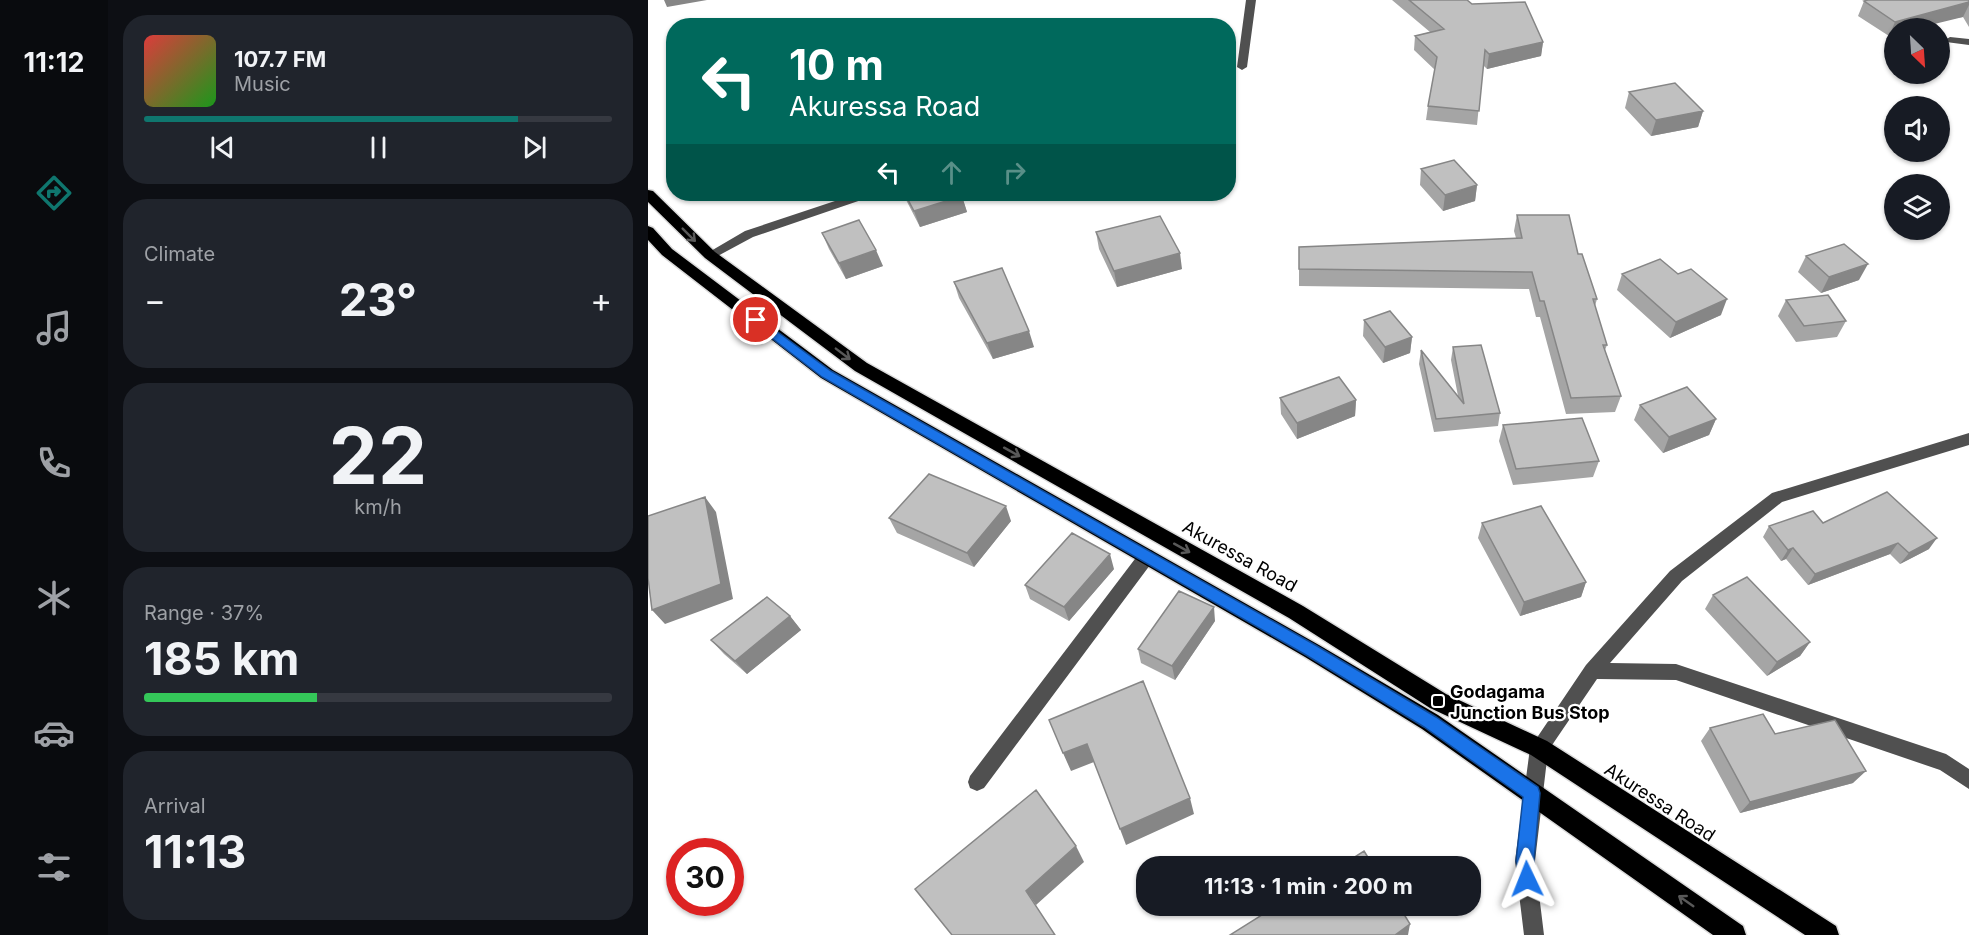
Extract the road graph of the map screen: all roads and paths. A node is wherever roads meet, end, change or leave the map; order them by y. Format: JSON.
{"nodes":[{"id":1,"x":1251,"y":0,"type":"edge"},
{"id":2,"x":1950,"y":40,"type":"dead end"},
{"id":3,"x":1969,"y":42,"type":"edge"},
{"id":4,"x":1242,"y":67,"type":"dead end"},
{"id":5,"x":648,"y":194,"type":"edge"},
{"id":6,"x":846,"y":201,"type":"edge"},
{"id":7,"x":648,"y":231,"type":"edge"},
{"id":8,"x":710,"y":255,"type":"junction"},
{"id":9,"x":1969,"y":439,"type":"edge"},
{"id":10,"x":1147,"y":556,"type":"junction"},
{"id":11,"x":1592,"y":671,"type":"junction"},
{"id":12,"x":1539,"y":748,"type":"junction"},
{"id":13,"x":1969,"y":780,"type":"edge"},
{"id":14,"x":977,"y":782,"type":"dead end"},
{"id":15,"x":1532,"y":793,"type":"junction"},
{"id":16,"x":1534,"y":935,"type":"edge"},
{"id":17,"x":1734,"y":935,"type":"edge"},
{"id":18,"x":1827,"y":935,"type":"edge"}],
"edges":[{"from":1,"to":4,"type":"street"},
{"from":2,"to":3,"type":"street"},
{"from":5,"to":8,"type":"highway","name":"Akuressa Road","one_way":true},
{"from":6,"to":8,"type":"street"},
{"from":7,"to":10,"type":"highway"},
{"from":8,"to":12,"type":"highway","name":"Akuressa Road","one_way":true},
{"from":9,"to":11,"type":"street"},
{"from":10,"to":14,"type":"street"},
{"from":10,"to":15,"type":"highway"},
{"from":11,"to":12,"type":"street"},
{"from":11,"to":13,"type":"street"},
{"from":12,"to":15,"type":"street"},
{"from":12,"to":18,"type":"highway","name":"Akuressa Road"},
{"from":15,"to":16,"type":"street"},
{"from":17,"to":15,"type":"highway","one_way":true}]}
